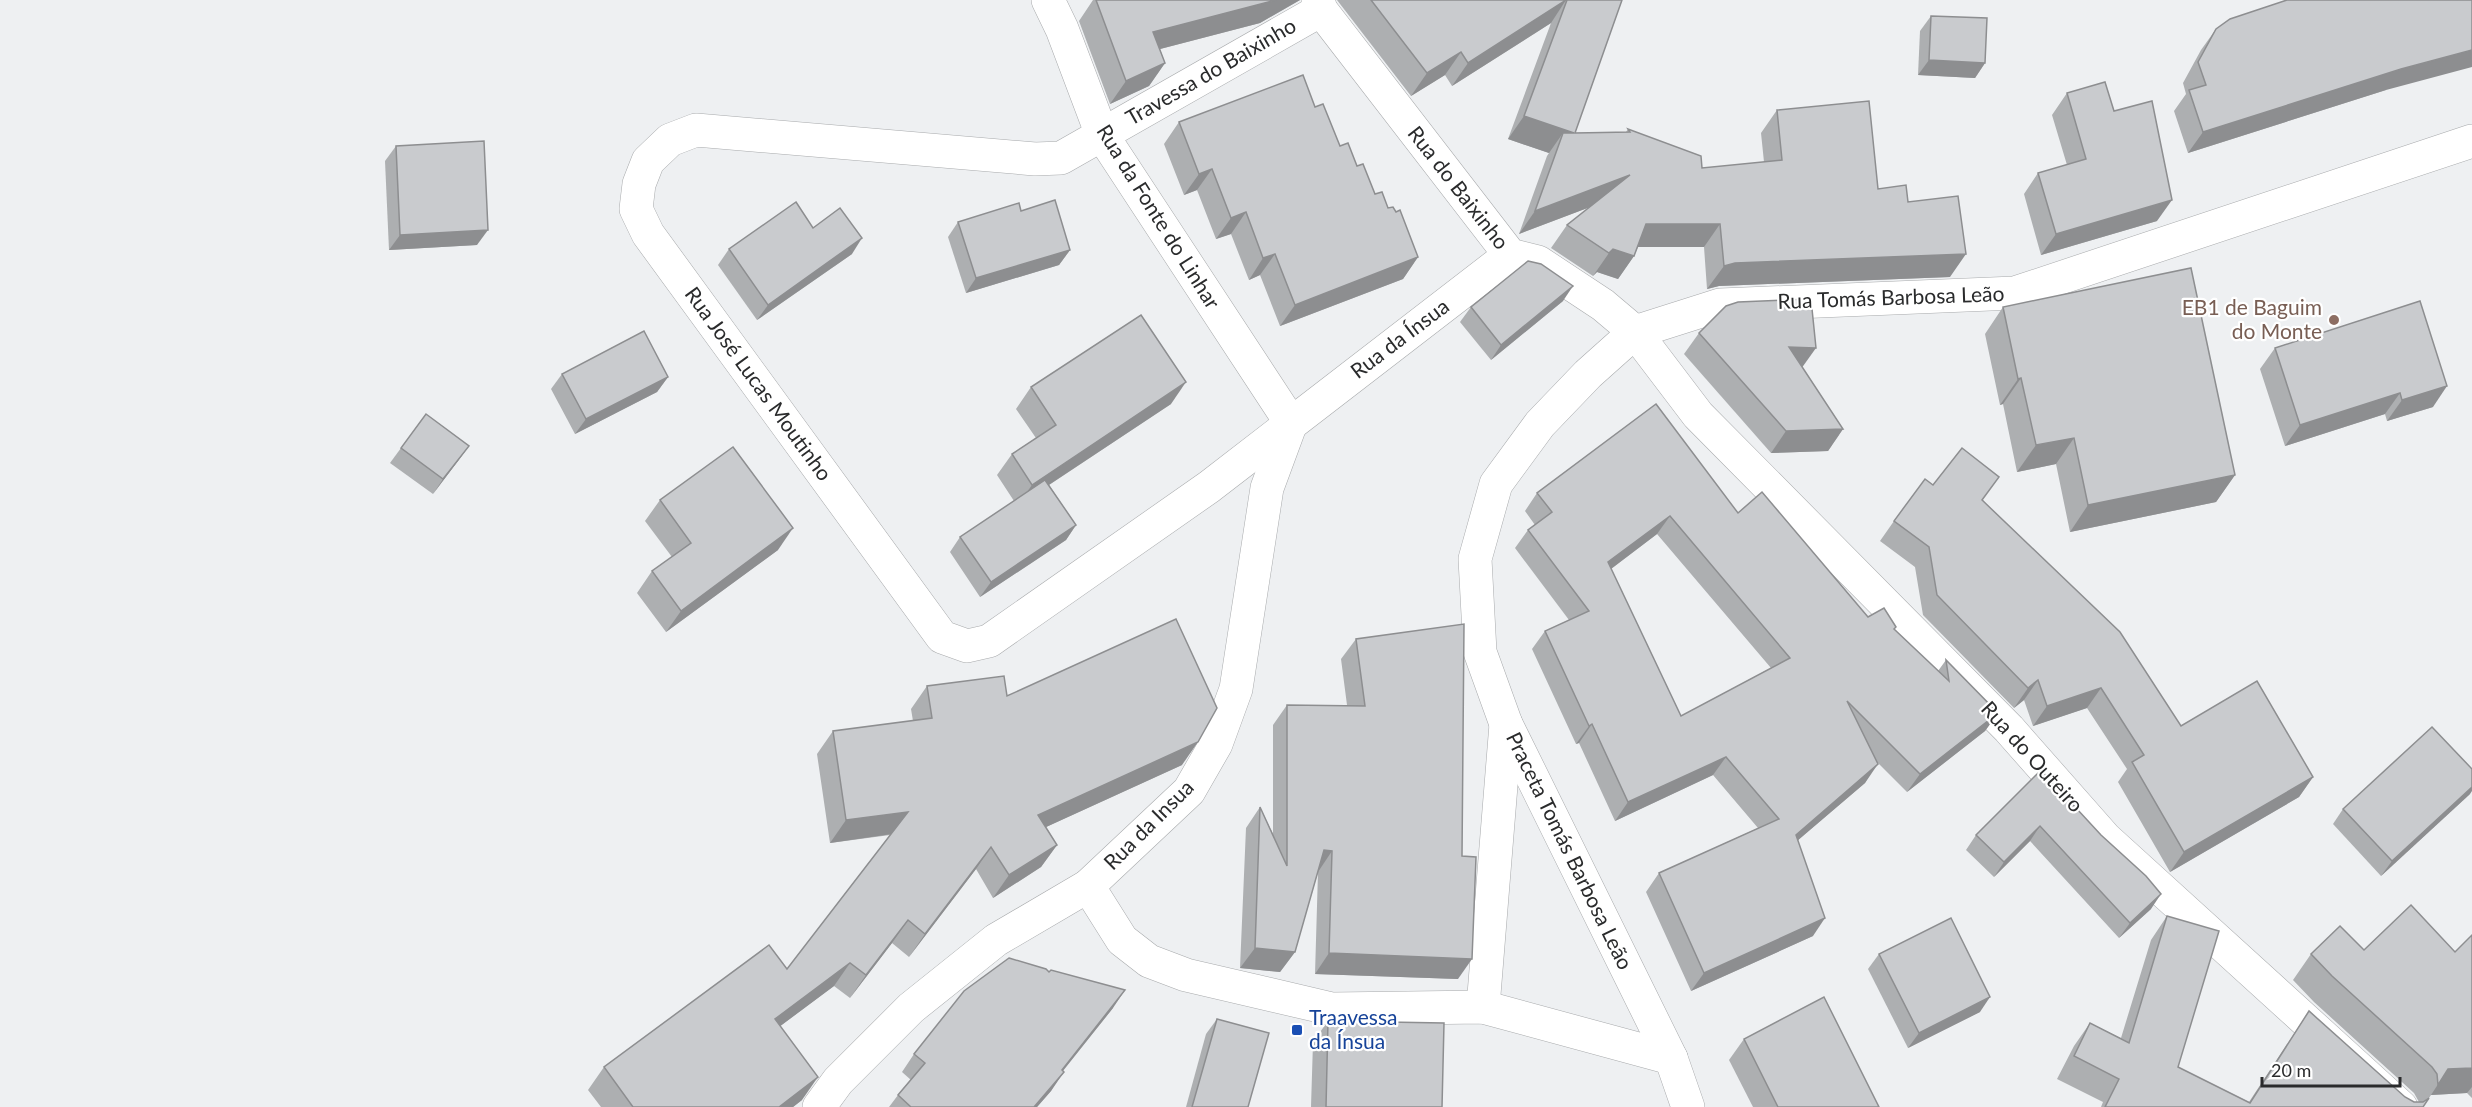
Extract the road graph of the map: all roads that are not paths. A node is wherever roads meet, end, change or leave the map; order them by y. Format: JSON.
{"nodes":[{"id":1,"x":1048,"y":0,"type":"edge"},
{"id":2,"x":1319,"y":5,"type":"edge"},
{"id":3,"x":1101,"y":135,"type":"junction"},
{"id":4,"x":2472,"y":141,"type":"edge"},
{"id":5,"x":1510,"y":255,"type":"junction"},
{"id":6,"x":1635,"y":332,"type":"junction"},
{"id":7,"x":1290,"y":423,"type":"junction"},
{"id":8,"x":1506,"y":724,"type":"junction"},
{"id":9,"x":1088,"y":886,"type":"junction"},
{"id":10,"x":1483,"y":1007,"type":"junction"},
{"id":11,"x":1671,"y":1058,"type":"junction"},
{"id":12,"x":819,"y":1107,"type":"edge"},
{"id":13,"x":1688,"y":1107,"type":"edge"},
{"id":14,"x":2401,"y":1107,"type":"edge"}],
"edges":[{"from":1,"to":3,"type":"street","name":"Rua da Fonte do Linhar"},
{"from":2,"to":3,"type":"street","name":"Travessa do Baixinho"},
{"from":2,"to":5,"type":"street","name":"Rua do Baixinho"},
{"from":3,"to":7,"type":"street","name":"Rua da Fonte do Linhar"},
{"from":3,"to":7,"type":"street","name":"Rua José Lucas Moutinho"},
{"from":4,"to":6,"type":"street","name":"Rua Tomás Barbosa Leão"},
{"from":5,"to":6,"type":"street","name":"Rua do Baixinho"},
{"from":5,"to":7,"type":"street","name":"Rua da Ínsua"},
{"from":6,"to":8,"type":"street","name":"Rua Tomás Barbosa Leão"},
{"from":6,"to":14,"type":"street","name":"Rua do Outeiro"},
{"from":7,"to":9,"type":"street","name":"Rua da Insua"},
{"from":8,"to":10,"type":"street","name":"Praceta Tomás Barbosa Leão"},
{"from":8,"to":11,"type":"street","name":"Praceta Tomás Barbosa Leão"},
{"from":9,"to":10,"type":"street"},
{"from":9,"to":12,"type":"street","name":"Rua da Insua"},
{"from":10,"to":11,"type":"street"},
{"from":11,"to":13,"type":"street","name":"Praceta Tomás Barbosa Leão"}]}
